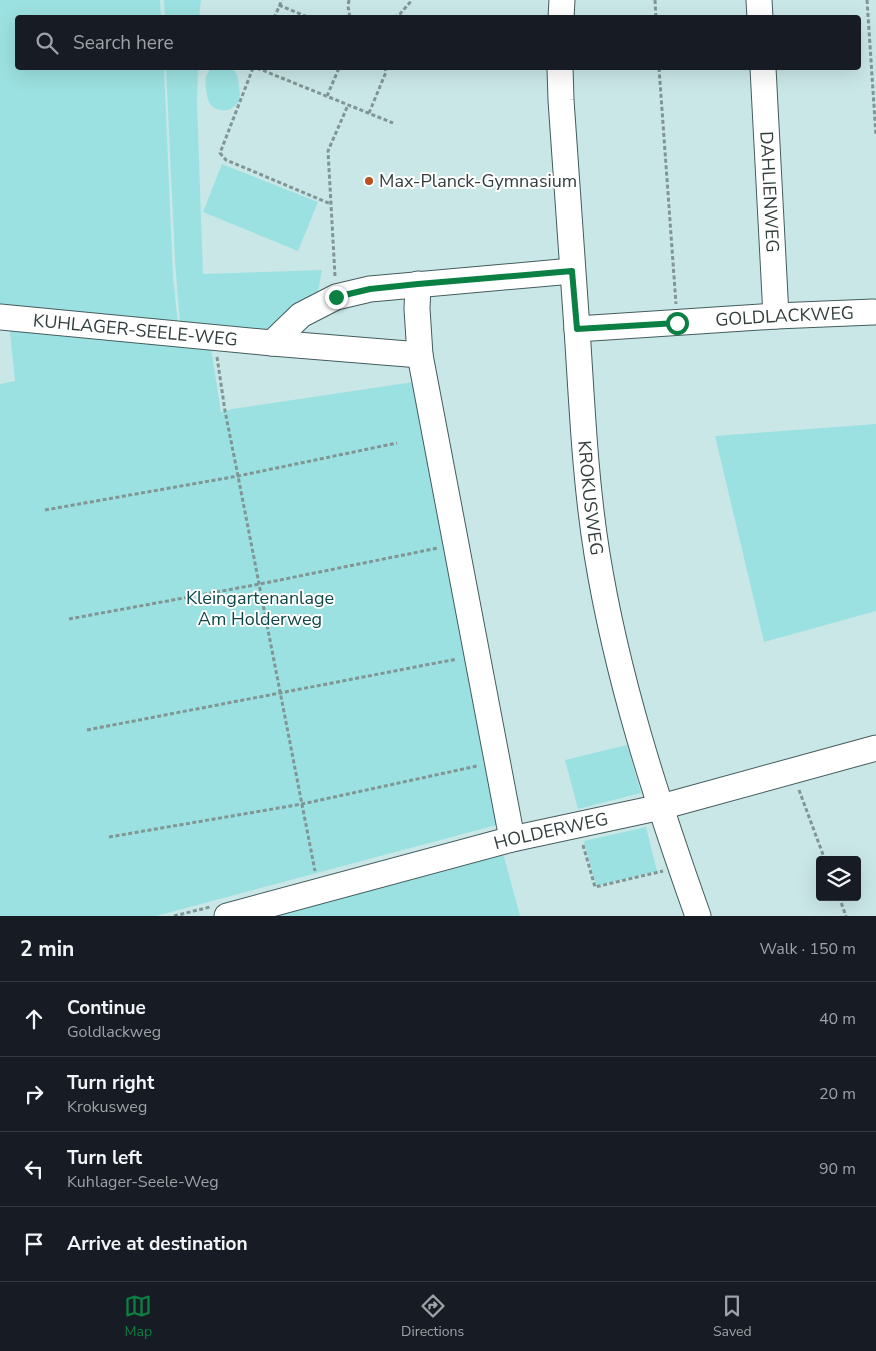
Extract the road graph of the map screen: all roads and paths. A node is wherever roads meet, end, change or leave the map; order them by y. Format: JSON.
{"nodes":[{"id":1,"x":282,"y":0,"type":"edge"},
{"id":2,"x":349,"y":0,"type":"edge"},
{"id":3,"x":412,"y":0,"type":"edge"},
{"id":4,"x":562,"y":0,"type":"edge"},
{"id":5,"x":655,"y":0,"type":"edge"},
{"id":6,"x":759,"y":0,"type":"edge"},
{"id":7,"x":867,"y":0,"type":"edge"},
{"id":8,"x":279,"y":5,"type":"junction"},
{"id":9,"x":275,"y":15,"type":"edge"},
{"id":10,"x":303,"y":15,"type":"edge"},
{"id":11,"x":350,"y":15,"type":"edge"},
{"id":12,"x":398,"y":15,"type":"edge"},
{"id":13,"x":561,"y":15,"type":"edge"},
{"id":14,"x":656,"y":15,"type":"edge"},
{"id":15,"x":760,"y":15,"type":"edge"},
{"id":16,"x":252,"y":70,"type":"edge"},
{"id":17,"x":262,"y":70,"type":"edge"},
{"id":18,"x":338,"y":70,"type":"edge"},
{"id":19,"x":386,"y":70,"type":"edge"},
{"id":20,"x":560,"y":70,"type":"edge"},
{"id":21,"x":660,"y":70,"type":"edge"},
{"id":22,"x":763,"y":70,"type":"edge"},
{"id":23,"x":327,"y":96,"type":"junction"},
{"id":24,"x":348,"y":105,"type":"junction"},
{"id":25,"x":369,"y":113,"type":"junction"},
{"id":26,"x":392,"y":123,"type":"dead end"},
{"id":27,"x":876,"y":136,"type":"edge"},
{"id":28,"x":331,"y":204,"type":"junction"},
{"id":29,"x":572,"y":271,"type":"junction"},
{"id":30,"x":418,"y":284,"type":"junction"},
{"id":31,"x":336,"y":297,"type":"junction"},
{"id":32,"x":872,"y":312,"type":"dead end"},
{"id":33,"x":776,"y":316,"type":"junction"},
{"id":34,"x":0,"y":317,"type":"edge"},
{"id":35,"x":677,"y":323,"type":"junction"},
{"id":36,"x":577,"y":329,"type":"junction"},
{"id":37,"x":214,"y":336,"type":"junction"},
{"id":38,"x":272,"y":343,"type":"junction"},
{"id":39,"x":420,"y":355,"type":"junction"},
{"id":40,"x":396,"y":443,"type":"dead end"},
{"id":41,"x":238,"y":476,"type":"junction"},
{"id":42,"x":45,"y":510,"type":"dead end"},
{"id":43,"x":441,"y":548,"type":"dead end"},
{"id":44,"x":260,"y":584,"type":"junction"},
{"id":45,"x":69,"y":619,"type":"dead end"},
{"id":46,"x":462,"y":658,"type":"dead end"},
{"id":47,"x":280,"y":692,"type":"junction"},
{"id":48,"x":87,"y":730,"type":"dead end"},
{"id":49,"x":876,"y":748,"type":"edge"},
{"id":50,"x":482,"y":765,"type":"dead end"},
{"id":51,"x":792,"y":771,"type":"junction"},
{"id":52,"x":302,"y":804,"type":"junction"},
{"id":53,"x":661,"y":807,"type":"junction"},
{"id":54,"x":578,"y":825,"type":"junction"},
{"id":55,"x":109,"y":837,"type":"dead end"},
{"id":56,"x":512,"y":839,"type":"junction"},
{"id":57,"x":824,"y":856,"type":"edge"},
{"id":58,"x":680,"y":867,"type":"junction"},
{"id":59,"x":316,"y":874,"type":"dead end"},
{"id":60,"x":840,"y":901,"type":"edge"},
{"id":61,"x":227,"y":916,"type":"edge"},
{"id":62,"x":698,"y":916,"type":"edge"},
{"id":63,"x":846,"y":916,"type":"edge"}],
"edges":[{"from":1,"to":8,"type":"path"},
{"from":2,"to":11,"type":"path"},
{"from":3,"to":12,"type":"path"},
{"from":4,"to":13,"type":"street"},
{"from":5,"to":14,"type":"path"},
{"from":6,"to":15,"type":"street"},
{"from":7,"to":27,"type":"path"},
{"from":8,"to":9,"type":"path"},
{"from":8,"to":10,"type":"path"},
{"from":16,"to":28,"type":"path"},
{"from":17,"to":23,"type":"path"},
{"from":18,"to":23,"type":"path"},
{"from":19,"to":25,"type":"path"},
{"from":20,"to":29,"type":"street","name":"KROKUSWEG"},
{"from":21,"to":35,"type":"path"},
{"from":22,"to":33,"type":"street","name":"DAHLIENWEG"},
{"from":23,"to":24,"type":"path"},
{"from":24,"to":25,"type":"path"},
{"from":24,"to":28,"type":"path"},
{"from":25,"to":26,"type":"path"},
{"from":28,"to":31,"type":"path"},
{"from":29,"to":30,"type":"street"},
{"from":29,"to":36,"type":"street","name":"KROKUSWEG"},
{"from":30,"to":31,"type":"street"},
{"from":30,"to":39,"type":"street"},
{"from":31,"to":38,"type":"street"},
{"from":32,"to":33,"type":"street","name":"GOLDLACKWEG"},
{"from":33,"to":35,"type":"street","name":"GOLDLACKWEG"},
{"from":34,"to":37,"type":"street","name":"KUHLAGER-SEELE-WEG"},
{"from":35,"to":36,"type":"street","name":"GOLDLACKWEG"},
{"from":36,"to":53,"type":"street","name":"KROKUSWEG"},
{"from":37,"to":38,"type":"street","name":"KUHLAGER-SEELE-WEG"},
{"from":37,"to":41,"type":"path"},
{"from":38,"to":39,"type":"street","name":"KUHLAGER-SEELE-WEG"},
{"from":39,"to":56,"type":"street"},
{"from":40,"to":41,"type":"path"},
{"from":41,"to":42,"type":"path"},
{"from":41,"to":44,"type":"path"},
{"from":43,"to":44,"type":"path"},
{"from":44,"to":45,"type":"path"},
{"from":44,"to":47,"type":"path"},
{"from":46,"to":47,"type":"path"},
{"from":47,"to":48,"type":"path"},
{"from":47,"to":52,"type":"path"},
{"from":49,"to":51,"type":"street","name":"HOLDERWEG"},
{"from":50,"to":52,"type":"path"},
{"from":51,"to":53,"type":"street","name":"HOLDERWEG"},
{"from":51,"to":57,"type":"path"},
{"from":52,"to":55,"type":"path"},
{"from":52,"to":59,"type":"path"},
{"from":53,"to":54,"type":"street","name":"HOLDERWEG"},
{"from":53,"to":58,"type":"street","name":"KROKUSWEG"},
{"from":54,"to":56,"type":"street","name":"HOLDERWEG"},
{"from":54,"to":58,"type":"path"},
{"from":56,"to":61,"type":"street","name":"HOLDERWEG"},
{"from":58,"to":62,"type":"street","name":"KROKUSWEG"},
{"from":60,"to":63,"type":"path"}]}
